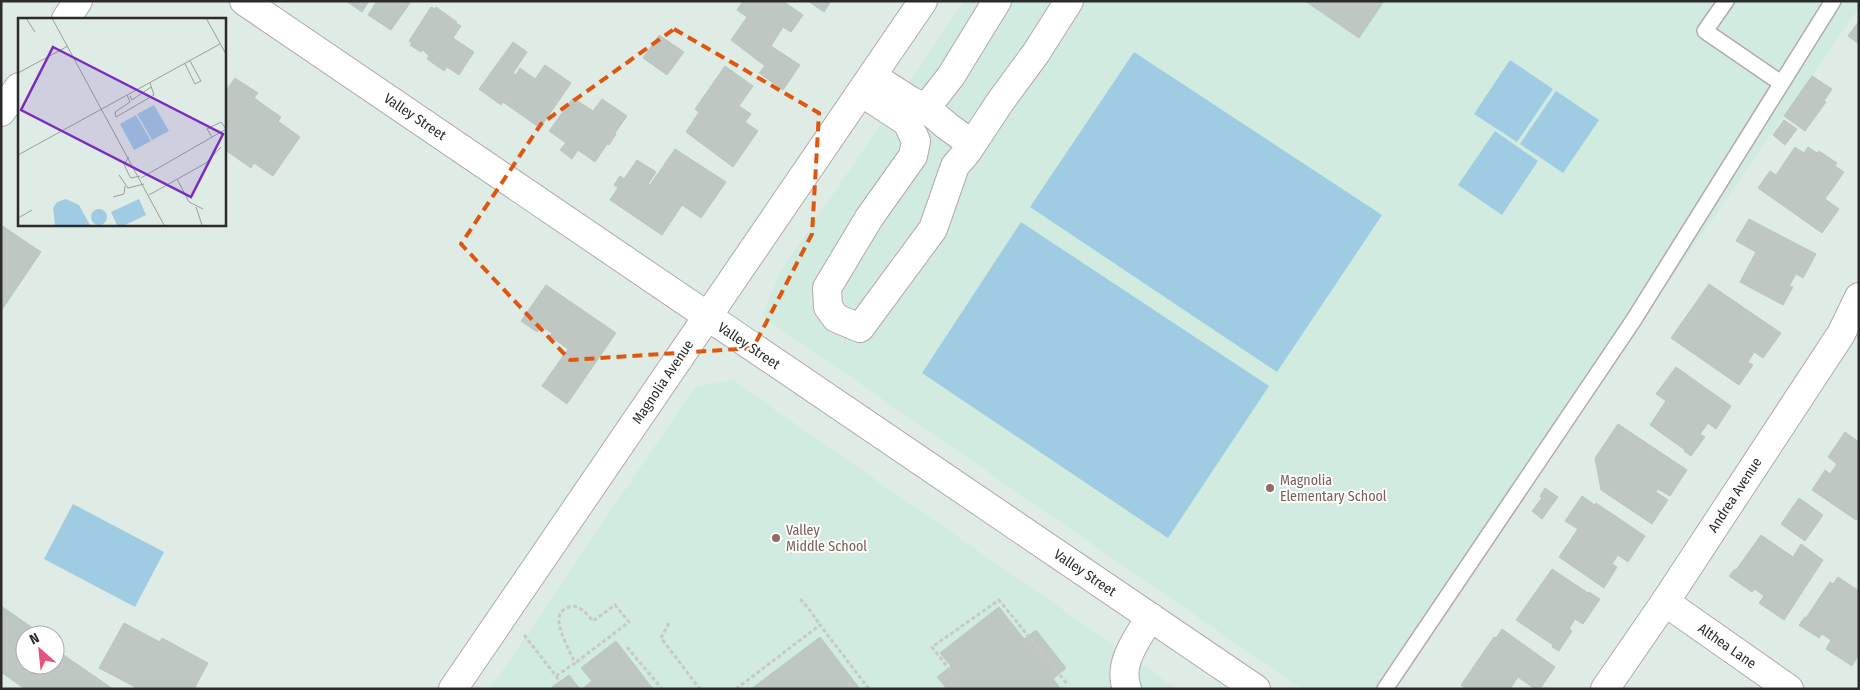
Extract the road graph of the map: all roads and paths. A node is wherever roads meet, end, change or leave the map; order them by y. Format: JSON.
{"nodes":[{"id":1,"x":78,"y":1,"type":"edge"},
{"id":2,"x":244,"y":1,"type":"edge"},
{"id":3,"x":923,"y":1,"type":"edge"},
{"id":4,"x":997,"y":1,"type":"edge"},
{"id":5,"x":1069,"y":1,"type":"edge"},
{"id":6,"x":1726,"y":1,"type":"edge"},
{"id":7,"x":1833,"y":1,"type":"edge"},
{"id":8,"x":67,"y":18,"type":"edge"},
{"id":9,"x":1781,"y":83,"type":"junction"},
{"id":10,"x":867,"y":84,"type":"junction"},
{"id":11,"x":18,"y":88,"type":"edge"},
{"id":12,"x":926,"y":108,"type":"junction"},
{"id":13,"x":1,"y":112,"type":"edge"},
{"id":14,"x":972,"y":144,"type":"junction"},
{"id":15,"x":1859,"y":297,"type":"edge"},
{"id":16,"x":708,"y":317,"type":"junction"},
{"id":17,"x":800,"y":599,"type":"dead end"},
{"id":18,"x":1665,"y":602,"type":"junction"},
{"id":19,"x":1150,"y":617,"type":"junction"},
{"id":20,"x":669,"y":623,"type":"dead end"},
{"id":21,"x":820,"y":625,"type":"junction"},
{"id":22,"x":524,"y":635,"type":"dead end"},
{"id":23,"x":627,"y":647,"type":"dead end"},
{"id":24,"x":574,"y":663,"type":"junction"},
{"id":25,"x":556,"y":676,"type":"junction"},
{"id":26,"x":560,"y":682,"type":"dead end"},
{"id":27,"x":1068,"y":685,"type":"dead end"},
{"id":28,"x":453,"y":689,"type":"edge"},
{"id":29,"x":662,"y":689,"type":"edge"},
{"id":30,"x":700,"y":689,"type":"edge"},
{"id":31,"x":736,"y":689,"type":"edge"},
{"id":32,"x":869,"y":689,"type":"edge"},
{"id":33,"x":956,"y":689,"type":"edge"},
{"id":34,"x":1127,"y":689,"type":"edge"},
{"id":35,"x":1256,"y":689,"type":"edge"},
{"id":36,"x":1385,"y":689,"type":"edge"},
{"id":37,"x":1605,"y":689,"type":"edge"},
{"id":38,"x":1790,"y":689,"type":"edge"}],
"edges":[{"from":1,"to":8,"type":"street"},
{"from":2,"to":16,"type":"street","name":"Valley Street"},
{"from":3,"to":10,"type":"street","name":"Magnolia Avenue"},
{"from":4,"to":12,"type":"street"},
{"from":5,"to":14,"type":"street"},
{"from":6,"to":9,"type":"lane"},
{"from":7,"to":9,"type":"lane"},
{"from":9,"to":36,"type":"lane"},
{"from":10,"to":12,"type":"street"},
{"from":10,"to":14,"type":"street"},
{"from":10,"to":16,"type":"street","name":"Magnolia Avenue"},
{"from":11,"to":13,"type":"street"},
{"from":12,"to":14,"type":"street"},
{"from":15,"to":18,"type":"street","name":"Andrea Avenue"},
{"from":16,"to":19,"type":"street","name":"Valley Street"},
{"from":16,"to":28,"type":"street","name":"Magnolia Avenue"},
{"from":17,"to":21,"type":"path"},
{"from":18,"to":37,"type":"street","name":"Andrea Avenue"},
{"from":18,"to":38,"type":"street","name":"Althea Lane"},
{"from":19,"to":34,"type":"street"},
{"from":19,"to":35,"type":"street","name":"Valley Street"},
{"from":20,"to":30,"type":"path"},
{"from":21,"to":31,"type":"path"},
{"from":21,"to":32,"type":"path"},
{"from":22,"to":25,"type":"path"},
{"from":23,"to":29,"type":"path"},
{"from":24,"to":24,"type":"path"},
{"from":24,"to":25,"type":"path"},
{"from":25,"to":26,"type":"path"},
{"from":27,"to":33,"type":"path"}]}
